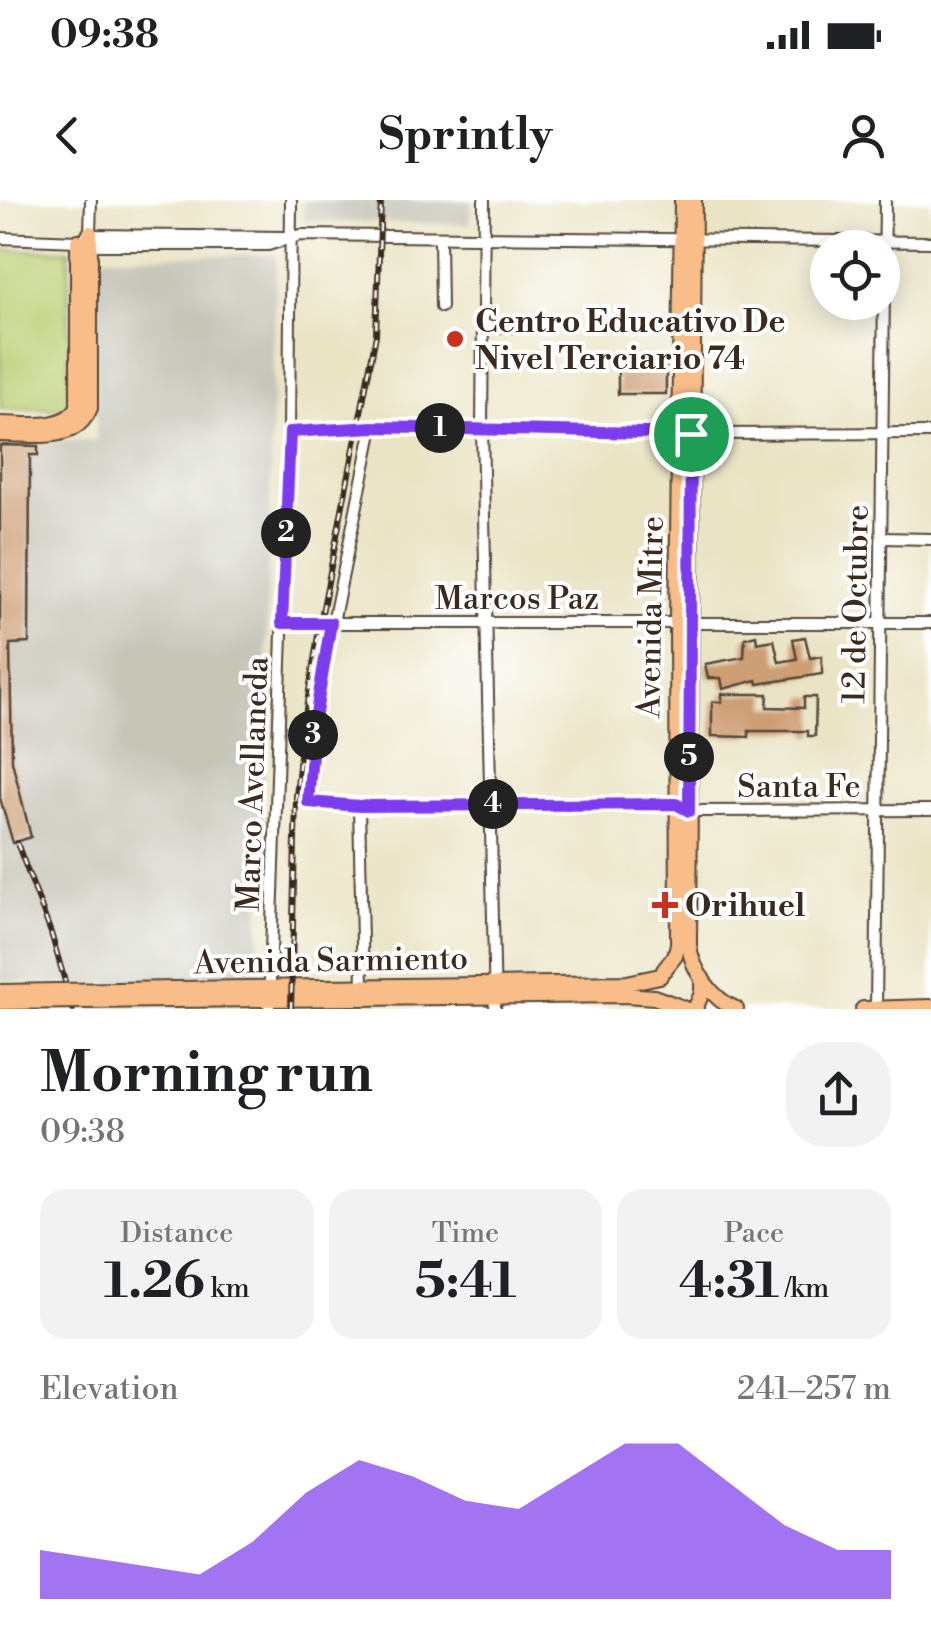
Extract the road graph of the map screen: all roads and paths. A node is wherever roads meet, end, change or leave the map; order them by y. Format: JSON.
{"nodes":[{"id":1,"x":90,"y":200,"type":"edge"},
{"id":2,"x":290,"y":200,"type":"edge"},
{"id":3,"x":484,"y":200,"type":"edge"},
{"id":4,"x":682,"y":200,"type":"edge"},
{"id":5,"x":694,"y":200,"type":"edge"},
{"id":6,"x":884,"y":200,"type":"edge"},
{"id":7,"x":884,"y":230,"type":"edge"},
{"id":8,"x":440,"y":237,"type":"junction"},
{"id":9,"x":0,"y":238,"type":"edge"},
{"id":10,"x":290,"y":238,"type":"junction"},
{"id":11,"x":484,"y":238,"type":"junction"},
{"id":12,"x":86,"y":240,"type":"junction"},
{"id":13,"x":688,"y":240,"type":"junction"},
{"id":14,"x":810,"y":241,"type":"edge"},
{"id":15,"x":900,"y":242,"type":"edge"},
{"id":16,"x":931,"y":242,"type":"edge"},
{"id":17,"x":441,"y":307,"type":"dead end"},
{"id":18,"x":884,"y":320,"type":"edge"},
{"id":19,"x":483,"y":326,"type":"junction"},
{"id":20,"x":546,"y":328,"type":"dead end"},
{"id":21,"x":76,"y":420,"type":"junction"},
{"id":22,"x":0,"y":424,"type":"edge"},
{"id":23,"x":373,"y":427,"type":"junction"},
{"id":24,"x":482,"y":428,"type":"junction"},
{"id":25,"x":290,"y":432,"type":"junction"},
{"id":26,"x":883,"y":432,"type":"junction"},
{"id":27,"x":0,"y":434,"type":"edge"},
{"id":28,"x":686,"y":434,"type":"junction"},
{"id":29,"x":931,"y":434,"type":"edge"},
{"id":30,"x":882,"y":538,"type":"junction"},
{"id":31,"x":931,"y":539,"type":"edge"},
{"id":32,"x":683,"y":621,"type":"junction"},
{"id":33,"x":880,"y":622,"type":"junction"},
{"id":34,"x":282,"y":623,"type":"junction"},
{"id":35,"x":331,"y":623,"type":"junction"},
{"id":36,"x":486,"y":623,"type":"junction"},
{"id":37,"x":931,"y":623,"type":"edge"},
{"id":38,"x":491,"y":804,"type":"junction"},
{"id":39,"x":360,"y":806,"type":"junction"},
{"id":40,"x":683,"y":807,"type":"junction"},
{"id":41,"x":931,"y":810,"type":"edge"},
{"id":42,"x":876,"y":811,"type":"junction"},
{"id":43,"x":662,"y":973,"type":"junction"},
{"id":44,"x":699,"y":974,"type":"junction"},
{"id":45,"x":363,"y":987,"type":"junction"},
{"id":46,"x":0,"y":992,"type":"edge"},
{"id":47,"x":175,"y":994,"type":"junction"},
{"id":48,"x":270,"y":998,"type":"edge"},
{"id":49,"x":494,"y":998,"type":"edge"},
{"id":50,"x":663,"y":1001,"type":"junction"},
{"id":51,"x":0,"y":1002,"type":"edge"},
{"id":52,"x":690,"y":1006,"type":"edge"},
{"id":53,"x":931,"y":1007,"type":"edge"},
{"id":54,"x":736,"y":1009,"type":"edge"},
{"id":55,"x":862,"y":1009,"type":"edge"},
{"id":56,"x":876,"y":1009,"type":"edge"}],
"edges":[{"from":1,"to":12,"type":"street"},
{"from":2,"to":10,"type":"street","name":"Marco Avellaneda"},
{"from":3,"to":11,"type":"street"},
{"from":4,"to":13,"type":"main road","name":"Avenida Mitre"},
{"from":5,"to":13,"type":"main road","name":"Avenida Mitre"},
{"from":6,"to":7,"type":"street","name":"12 de Octubre"},
{"from":8,"to":10,"type":"street"},
{"from":8,"to":11,"type":"street"},
{"from":8,"to":17,"type":"street"},
{"from":9,"to":12,"type":"street"},
{"from":10,"to":12,"type":"street"},
{"from":10,"to":25,"type":"street","name":"Marco Avellaneda"},
{"from":11,"to":13,"type":"street"},
{"from":11,"to":19,"type":"street"},
{"from":12,"to":21,"type":"main road"},
{"from":13,"to":14,"type":"street"},
{"from":13,"to":28,"type":"main road","name":"Avenida Mitre"},
{"from":15,"to":16,"type":"street"},
{"from":18,"to":26,"type":"street","name":"12 de Octubre"},
{"from":19,"to":20,"type":"street"},
{"from":19,"to":24,"type":"street"},
{"from":21,"to":22,"type":"main road"},
{"from":21,"to":27,"type":"main road"},
{"from":23,"to":24,"type":"street"},
{"from":23,"to":25,"type":"street"},
{"from":23,"to":35,"type":"street"},
{"from":24,"to":28,"type":"street"},
{"from":24,"to":36,"type":"street"},
{"from":25,"to":34,"type":"street","name":"Marco Avellaneda"},
{"from":26,"to":28,"type":"street"},
{"from":26,"to":29,"type":"street"},
{"from":26,"to":30,"type":"street","name":"12 de Octubre"},
{"from":28,"to":32,"type":"main road","name":"Avenida Mitre"},
{"from":30,"to":31,"type":"street"},
{"from":30,"to":33,"type":"street","name":"12 de Octubre"},
{"from":32,"to":33,"type":"street","name":"Marcos Paz"},
{"from":32,"to":36,"type":"street","name":"Marcos Paz"},
{"from":32,"to":40,"type":"main road","name":"Avenida Mitre"},
{"from":33,"to":37,"type":"street","name":"Marcos Paz"},
{"from":33,"to":42,"type":"street","name":"12 de Octubre"},
{"from":34,"to":35,"type":"street","name":"Marcos Paz"},
{"from":34,"to":48,"type":"street","name":"Marco Avellaneda"},
{"from":35,"to":36,"type":"street","name":"Marcos Paz"},
{"from":35,"to":39,"type":"street","name":"Santa Fe"},
{"from":36,"to":38,"type":"street"},
{"from":38,"to":39,"type":"street","name":"Santa Fe"},
{"from":38,"to":40,"type":"street","name":"Santa Fe"},
{"from":38,"to":49,"type":"street"},
{"from":39,"to":45,"type":"street"},
{"from":40,"to":42,"type":"street","name":"Santa Fe"},
{"from":40,"to":43,"type":"main road","name":"Avenida Mitre"},
{"from":40,"to":44,"type":"main road","name":"Avenida Mitre"},
{"from":41,"to":42,"type":"street","name":"Santa Fe"},
{"from":42,"to":56,"type":"street","name":"12 de Octubre"},
{"from":43,"to":44,"type":"main road"},
{"from":43,"to":49,"type":"main road","name":"Avenida Sarmiento"},
{"from":43,"to":50,"type":"main road"},
{"from":44,"to":52,"type":"main road"},
{"from":44,"to":54,"type":"main road"},
{"from":45,"to":48,"type":"main road","name":"Avenida Sarmiento"},
{"from":45,"to":49,"type":"main road","name":"Avenida Sarmiento"},
{"from":46,"to":47,"type":"main road","name":"Avenida Sarmiento","bridge":true},
{"from":47,"to":48,"type":"main road","name":"Avenida Sarmiento"},
{"from":47,"to":51,"type":"main road","name":"Avenida Sarmiento","bridge":true},
{"from":48,"to":49,"type":"main road","name":"Avenida Sarmiento"},
{"from":49,"to":50,"type":"main road","name":"Avenida Sarmiento"},
{"from":50,"to":52,"type":"main road"},
{"from":53,"to":56,"type":"main road"},
{"from":55,"to":56,"type":"main road"}]}
